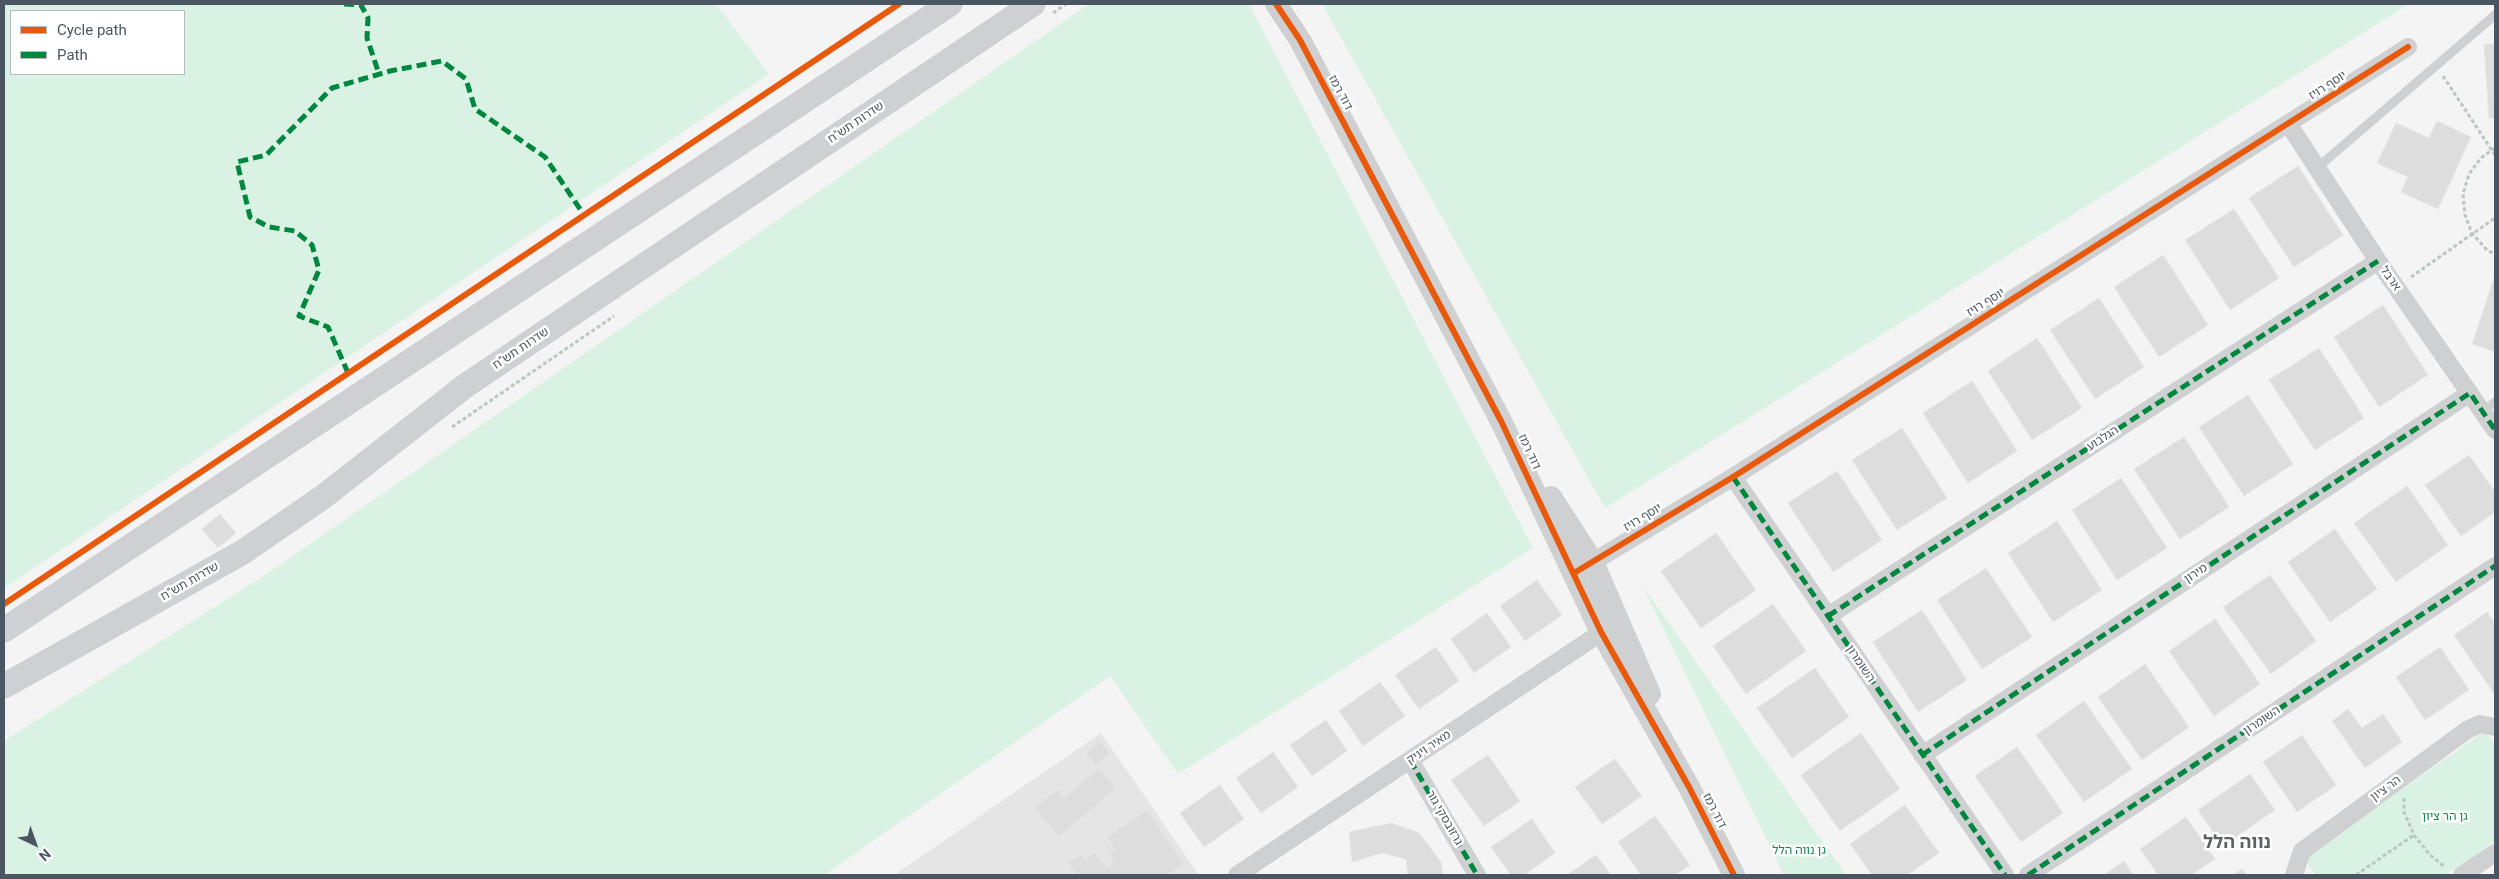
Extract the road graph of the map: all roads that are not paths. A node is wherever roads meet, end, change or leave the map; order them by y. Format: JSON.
{"nodes":[{"id":1,"x":950,"y":4,"type":"edge"},
{"id":2,"x":1033,"y":4,"type":"edge"},
{"id":3,"x":1276,"y":4,"type":"edge"},
{"id":4,"x":1285,"y":4,"type":"edge"},
{"id":5,"x":2495,"y":15,"type":"edge"},
{"id":6,"x":1300,"y":40,"type":"junction"},
{"id":7,"x":2408,"y":47,"type":"dead end"},
{"id":8,"x":2288,"y":125,"type":"junction"},
{"id":9,"x":2316,"y":168,"type":"junction"},
{"id":10,"x":2378,"y":261,"type":"junction"},
{"id":11,"x":2470,"y":393,"type":"junction"},
{"id":12,"x":2489,"y":407,"type":"edge"},
{"id":13,"x":2495,"y":430,"type":"edge"},
{"id":14,"x":1733,"y":477,"type":"junction"},
{"id":15,"x":2495,"y":566,"type":"edge"},
{"id":16,"x":1583,"y":567,"type":"junction"},
{"id":17,"x":1828,"y":616,"type":"junction"},
{"id":18,"x":1611,"y":626,"type":"junction"},
{"id":19,"x":4,"y":630,"type":"edge"},
{"id":20,"x":4,"y":686,"type":"edge"},
{"id":21,"x":2495,"y":728,"type":"edge"},
{"id":22,"x":1922,"y":755,"type":"junction"},
{"id":23,"x":1410,"y":760,"type":"junction"},
{"id":24,"x":2495,"y":853,"type":"edge"},
{"id":25,"x":2468,"y":872,"type":"edge"},
{"id":26,"x":1237,"y":875,"type":"edge"},
{"id":27,"x":1477,"y":875,"type":"edge"},
{"id":28,"x":1734,"y":875,"type":"edge"},
{"id":29,"x":2005,"y":875,"type":"edge"},
{"id":30,"x":2028,"y":875,"type":"edge"},
{"id":31,"x":2294,"y":875,"type":"edge"}],
"edges":[{"from":1,"to":19,"type":"main road"},
{"from":2,"to":20,"type":"main road","name":"שדרות תש\"ח"},
{"from":3,"to":6,"type":"street","name":"דוד רמז"},
{"from":4,"to":6,"type":"street","name":"דוד רמז"},
{"from":5,"to":9,"type":"lane"},
{"from":6,"to":16,"type":"street","name":"דוד רמז"},
{"from":7,"to":8,"type":"street","name":"יוסף רויז"},
{"from":8,"to":9,"type":"street","name":"ארבל"},
{"from":8,"to":14,"type":"street","name":"יוסף רויז"},
{"from":9,"to":10,"type":"street","name":"ארבל"},
{"from":10,"to":11,"type":"street","name":"ארבל"},
{"from":10,"to":17,"type":"street","name":"הגלבוע"},
{"from":11,"to":12,"type":"street","name":"ארבל"},
{"from":11,"to":22,"type":"street","name":"מירון"},
{"from":12,"to":13,"type":"street","name":"ארבל"},
{"from":14,"to":16,"type":"street","name":"יוסף רויז"},
{"from":14,"to":17,"type":"street","name":"השומרון"},
{"from":15,"to":30,"type":"street","name":"השומרון"},
{"from":16,"to":18,"type":"street","name":"דוד רמז"},
{"from":17,"to":22,"type":"street","name":"השומרון"},
{"from":18,"to":23,"type":"street","name":"מאיר ויניק"},
{"from":18,"to":28,"type":"street","name":"דוד רמז"},
{"from":21,"to":31,"type":"street","name":"הר ציון"},
{"from":22,"to":29,"type":"street","name":"השומרון"},
{"from":23,"to":26,"type":"street","name":"מאיר ויניק"},
{"from":23,"to":27,"type":"street","name":"גרזובסקי גור"},
{"from":24,"to":25,"type":"street"}]}
